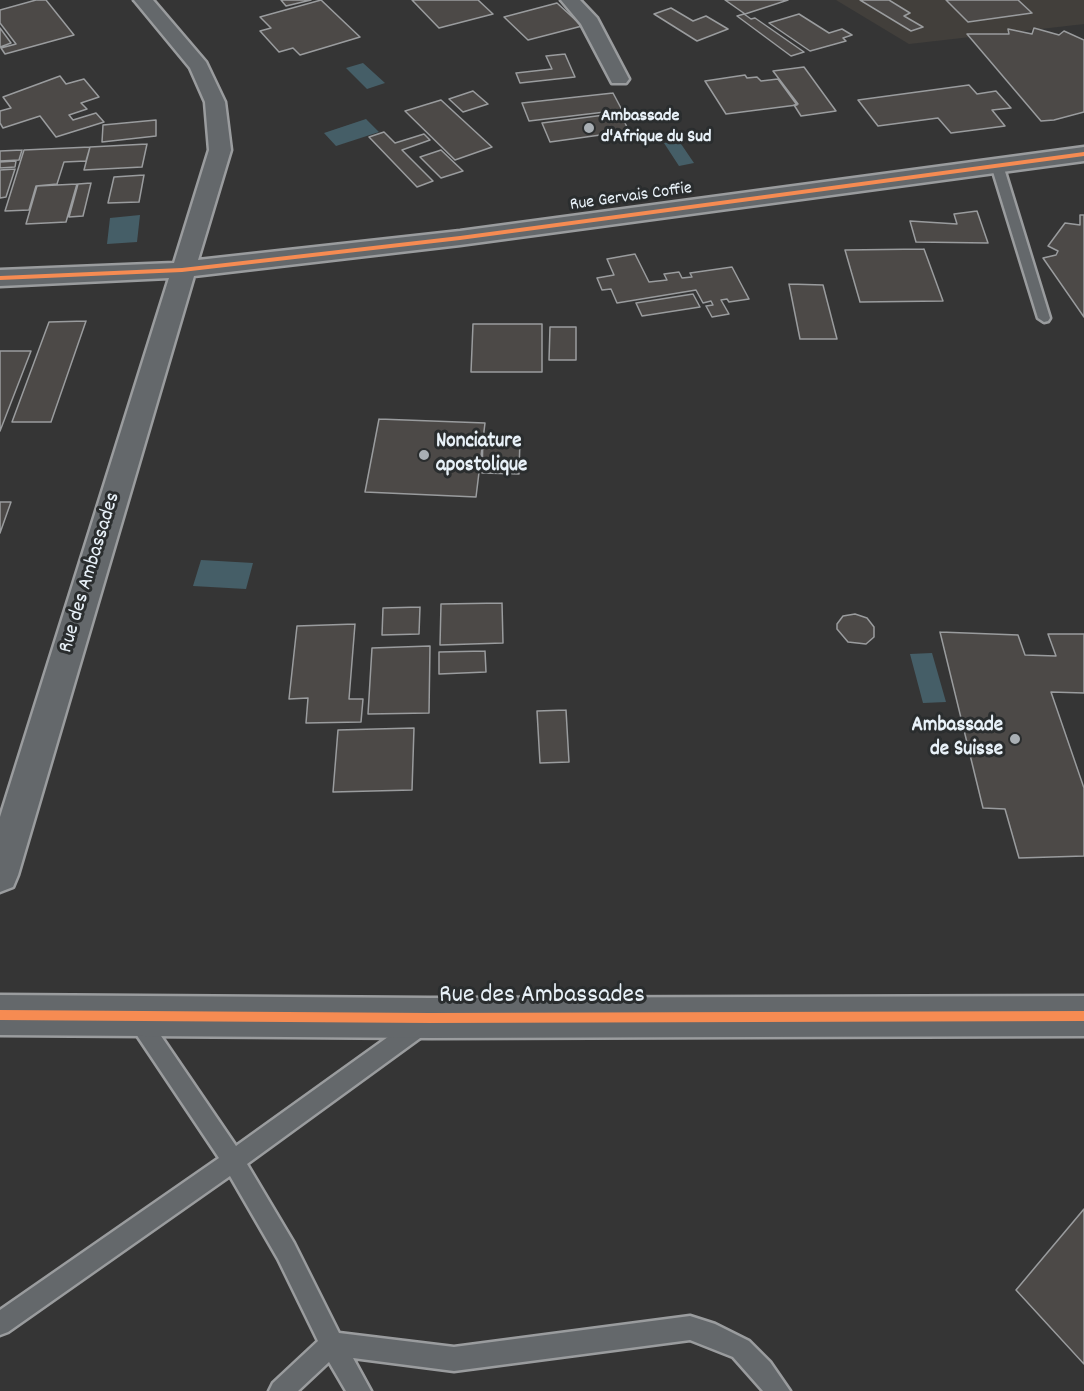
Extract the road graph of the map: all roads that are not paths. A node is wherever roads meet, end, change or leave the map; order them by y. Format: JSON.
{"nodes":[{"id":1,"x":143,"y":0,"type":"edge"},
{"id":2,"x":570,"y":0,"type":"edge"},
{"id":3,"x":619,"y":79,"type":"dead end"},
{"id":4,"x":1084,"y":154,"type":"edge"},
{"id":5,"x":997,"y":165,"type":"junction"},
{"id":6,"x":182,"y":270,"type":"junction"},
{"id":7,"x":0,"y":278,"type":"edge"},
{"id":8,"x":1044,"y":318,"type":"dead end"},
{"id":9,"x":0,"y":875,"type":"edge"},
{"id":10,"x":0,"y":1015,"type":"edge"},
{"id":11,"x":135,"y":1015,"type":"junction"},
{"id":12,"x":1084,"y":1016,"type":"edge"},
{"id":13,"x":430,"y":1018,"type":"junction"},
{"id":14,"x":232,"y":1161,"type":"junction"},
{"id":15,"x":0,"y":1324,"type":"edge"},
{"id":16,"x":332,"y":1344,"type":"junction"},
{"id":17,"x":281,"y":1391,"type":"edge"},
{"id":18,"x":359,"y":1391,"type":"edge"},
{"id":19,"x":778,"y":1391,"type":"edge"}],
"edges":[{"from":1,"to":6,"type":"street","name":"Rue des Ambassades"},
{"from":2,"to":3,"type":"street"},
{"from":4,"to":5,"type":"street","name":"Rue Gervais Coffie"},
{"from":5,"to":6,"type":"street","name":"Rue Gervais Coffie"},
{"from":5,"to":8,"type":"lane"},
{"from":6,"to":7,"type":"street","name":"Rue Gervais Coffie"},
{"from":6,"to":9,"type":"street","name":"Rue des Ambassades"},
{"from":10,"to":11,"type":"street","name":"Rue des Ambassades"},
{"from":11,"to":13,"type":"street","name":"Rue des Ambassades"},
{"from":11,"to":14,"type":"lane"},
{"from":12,"to":13,"type":"street","name":"Rue des Ambassades"},
{"from":13,"to":14,"type":"lane"},
{"from":14,"to":15,"type":"lane"},
{"from":14,"to":16,"type":"lane"},
{"from":16,"to":17,"type":"lane"},
{"from":16,"to":18,"type":"lane"},
{"from":16,"to":19,"type":"lane"}]}
